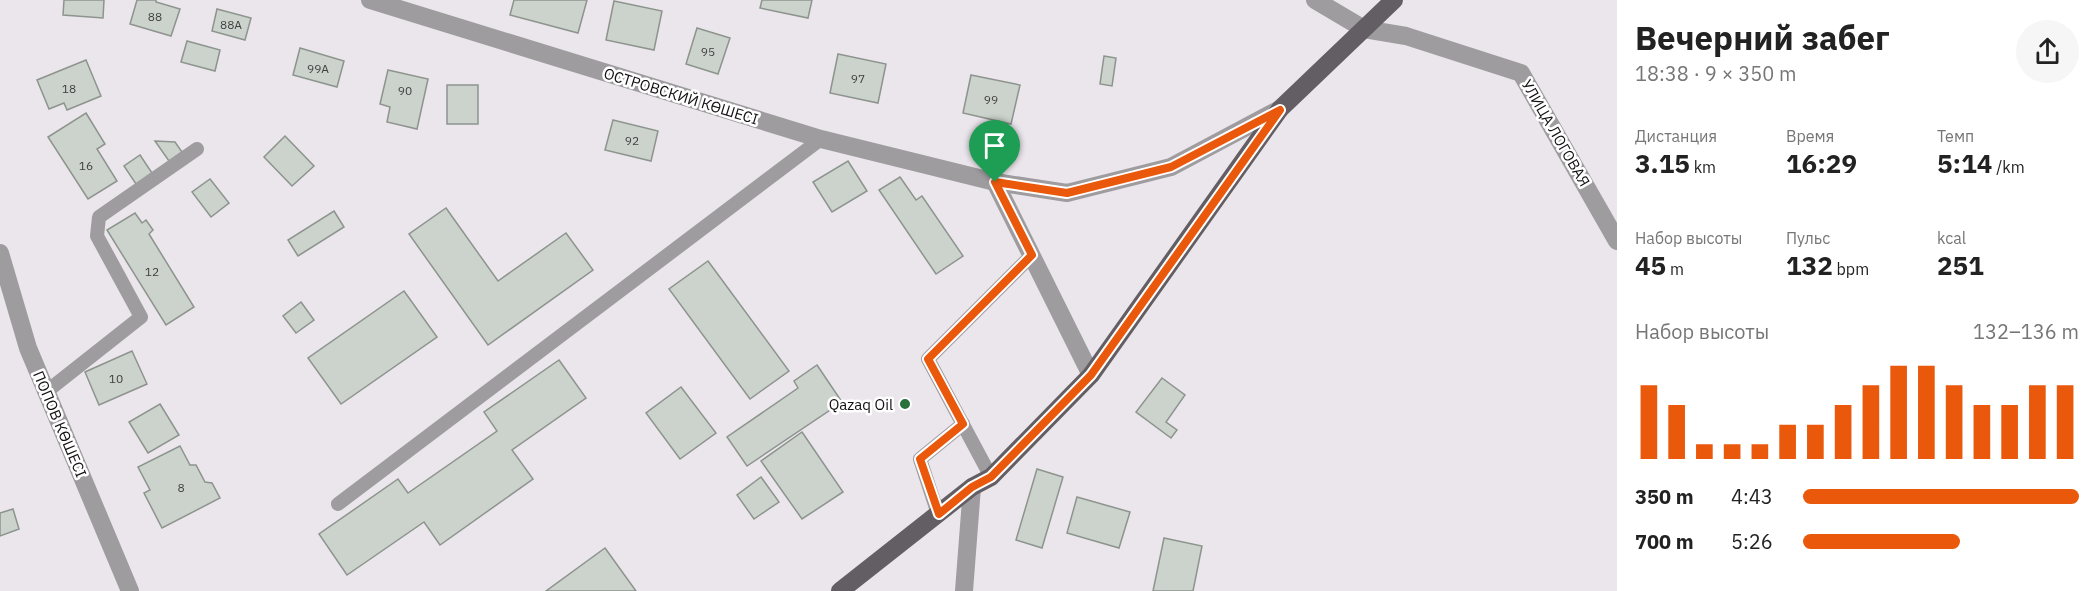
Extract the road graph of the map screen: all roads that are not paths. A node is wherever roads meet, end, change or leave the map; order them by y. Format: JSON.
{"nodes":[{"id":1,"x":370,"y":0,"type":"edge"},
{"id":2,"x":1315,"y":0,"type":"edge"},
{"id":3,"x":1394,"y":0,"type":"edge"},
{"id":4,"x":1364,"y":29,"type":"junction"},
{"id":5,"x":1280,"y":110,"type":"junction"},
{"id":6,"x":821,"y":139,"type":"junction"},
{"id":7,"x":197,"y":149,"type":"dead end"},
{"id":8,"x":995,"y":182,"type":"junction"},
{"id":9,"x":1617,"y":241,"type":"edge"},
{"id":10,"x":0,"y":253,"type":"edge"},
{"id":11,"x":1032,"y":255,"type":"junction"},
{"id":12,"x":1091,"y":375,"type":"junction"},
{"id":13,"x":46,"y":392,"type":"junction"},
{"id":14,"x":963,"y":424,"type":"junction"},
{"id":15,"x":991,"y":477,"type":"junction"},
{"id":16,"x":972,"y":487,"type":"junction"},
{"id":17,"x":338,"y":504,"type":"dead end"},
{"id":18,"x":939,"y":514,"type":"junction"},
{"id":19,"x":130,"y":591,"type":"edge"},
{"id":20,"x":840,"y":591,"type":"edge"},
{"id":21,"x":964,"y":591,"type":"edge"}],
"edges":[{"from":1,"to":6,"type":"street","name":"ОСТРОВСКИЙ КӨШЕСІ"},
{"from":2,"to":4,"type":"street"},
{"from":3,"to":4,"type":"main road"},
{"from":4,"to":5,"type":"main road"},
{"from":4,"to":9,"type":"street","name":"УЛИЦА ЛОГОВАЯ"},
{"from":5,"to":8,"type":"street","name":"ОСТРОВСКИЙ КӨШЕСІ"},
{"from":5,"to":12,"type":"main road"},
{"from":6,"to":8,"type":"street","name":"ОСТРОВСКИЙ КӨШЕСІ"},
{"from":6,"to":17,"type":"lane"},
{"from":7,"to":13,"type":"lane"},
{"from":8,"to":11,"type":"street"},
{"from":10,"to":13,"type":"street","name":"ПОПОВ КӨШЕСІ"},
{"from":11,"to":12,"type":"street"},
{"from":11,"to":14,"type":"lane"},
{"from":12,"to":15,"type":"main road"},
{"from":13,"to":19,"type":"street","name":"ПОПОВ КӨШЕСІ"},
{"from":14,"to":15,"type":"lane"},
{"from":14,"to":18,"type":"lane"},
{"from":15,"to":16,"type":"main road"},
{"from":16,"to":18,"type":"main road"},
{"from":16,"to":21,"type":"street"},
{"from":18,"to":20,"type":"main road"}]}
